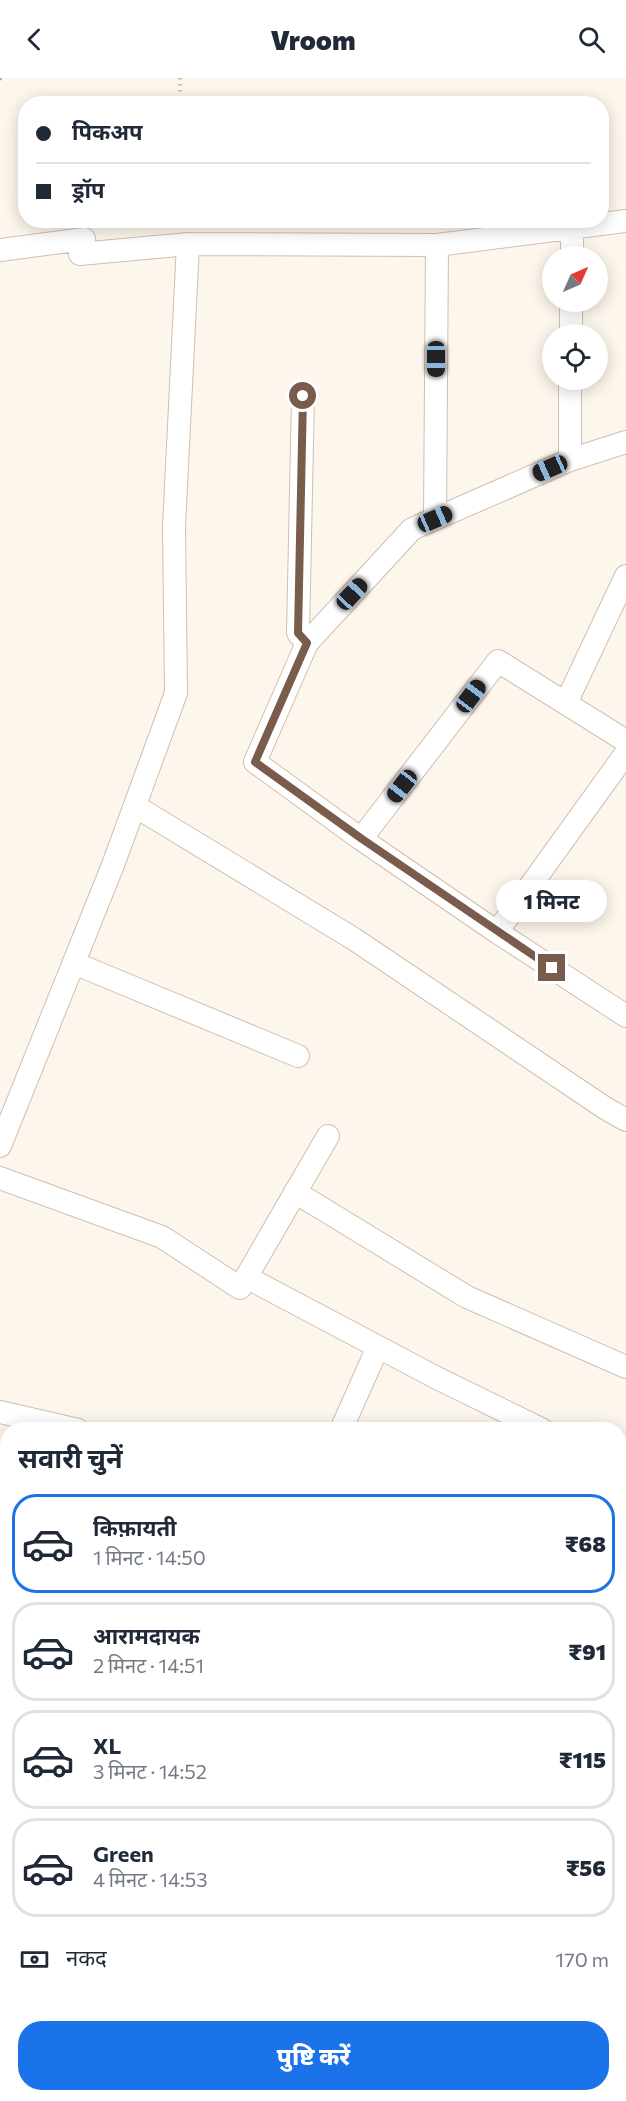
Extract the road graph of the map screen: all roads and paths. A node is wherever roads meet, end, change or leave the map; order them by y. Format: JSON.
{"nodes":[{"id":1,"x":180,"y":78,"type":"edge"},
{"id":2,"x":180,"y":96,"type":"edge"},
{"id":3,"x":626,"y":221,"type":"edge"},
{"id":4,"x":609,"y":223,"type":"edge"},
{"id":5,"x":564,"y":228,"type":"edge"},
{"id":6,"x":572,"y":228,"type":"edge"},
{"id":7,"x":188,"y":244,"type":"junction"},
{"id":8,"x":437,"y":245,"type":"junction"},
{"id":9,"x":572,"y":246,"type":"edge"},
{"id":10,"x":0,"y":250,"type":"edge"},
{"id":11,"x":570,"y":390,"type":"edge"},
{"id":12,"x":303,"y":396,"type":"dead end"},
{"id":13,"x":626,"y":442,"type":"edge"},
{"id":14,"x":570,"y":460,"type":"junction"},
{"id":15,"x":435,"y":519,"type":"junction"},
{"id":16,"x":626,"y":576,"type":"edge"},
{"id":17,"x":307,"y":643,"type":"junction"},
{"id":18,"x":566,"y":704,"type":"junction"},
{"id":19,"x":626,"y":741,"type":"edge"},
{"id":20,"x":626,"y":753,"type":"edge"},
{"id":21,"x":135,"y":806,"type":"junction"},
{"id":22,"x":362,"y":839,"type":"junction"},
{"id":23,"x":497,"y":932,"type":"junction"},
{"id":24,"x":74,"y":963,"type":"junction"},
{"id":25,"x":626,"y":1016,"type":"edge"},
{"id":26,"x":298,"y":1056,"type":"dead end"},
{"id":27,"x":626,"y":1120,"type":"edge"},
{"id":28,"x":328,"y":1136,"type":"dead end"},
{"id":29,"x":0,"y":1146,"type":"edge"},
{"id":30,"x":0,"y":1178,"type":"edge"},
{"id":31,"x":295,"y":1192,"type":"junction"},
{"id":32,"x":246,"y":1277,"type":"junction"},
{"id":33,"x":378,"y":1347,"type":"junction"},
{"id":34,"x":626,"y":1367,"type":"edge"},
{"id":35,"x":0,"y":1412,"type":"edge"},
{"id":36,"x":43,"y":1422,"type":"edge"},
{"id":37,"x":344,"y":1422,"type":"edge"},
{"id":38,"x":527,"y":1422,"type":"edge"}],
"edges":[{"from":1,"to":2,"type":"path"},
{"from":3,"to":4,"type":"street"},
{"from":5,"to":8,"type":"street"},
{"from":6,"to":9,"type":"street"},
{"from":7,"to":8,"type":"street"},
{"from":7,"to":10,"type":"street"},
{"from":7,"to":21,"type":"street"},
{"from":8,"to":15,"type":"street"},
{"from":11,"to":14,"type":"street"},
{"from":12,"to":17,"type":"street"},
{"from":13,"to":14,"type":"street"},
{"from":14,"to":15,"type":"street"},
{"from":15,"to":17,"type":"street"},
{"from":16,"to":18,"type":"street"},
{"from":17,"to":22,"type":"street"},
{"from":18,"to":19,"type":"street"},
{"from":18,"to":22,"type":"street"},
{"from":20,"to":23,"type":"street"},
{"from":21,"to":24,"type":"street"},
{"from":21,"to":27,"type":"street"},
{"from":22,"to":23,"type":"street"},
{"from":23,"to":25,"type":"street"},
{"from":24,"to":26,"type":"street"},
{"from":24,"to":29,"type":"street"},
{"from":28,"to":31,"type":"street"},
{"from":30,"to":32,"type":"street"},
{"from":31,"to":32,"type":"street"},
{"from":31,"to":34,"type":"street"},
{"from":32,"to":33,"type":"street"},
{"from":33,"to":37,"type":"street"},
{"from":33,"to":38,"type":"street"},
{"from":35,"to":36,"type":"street"}]}
